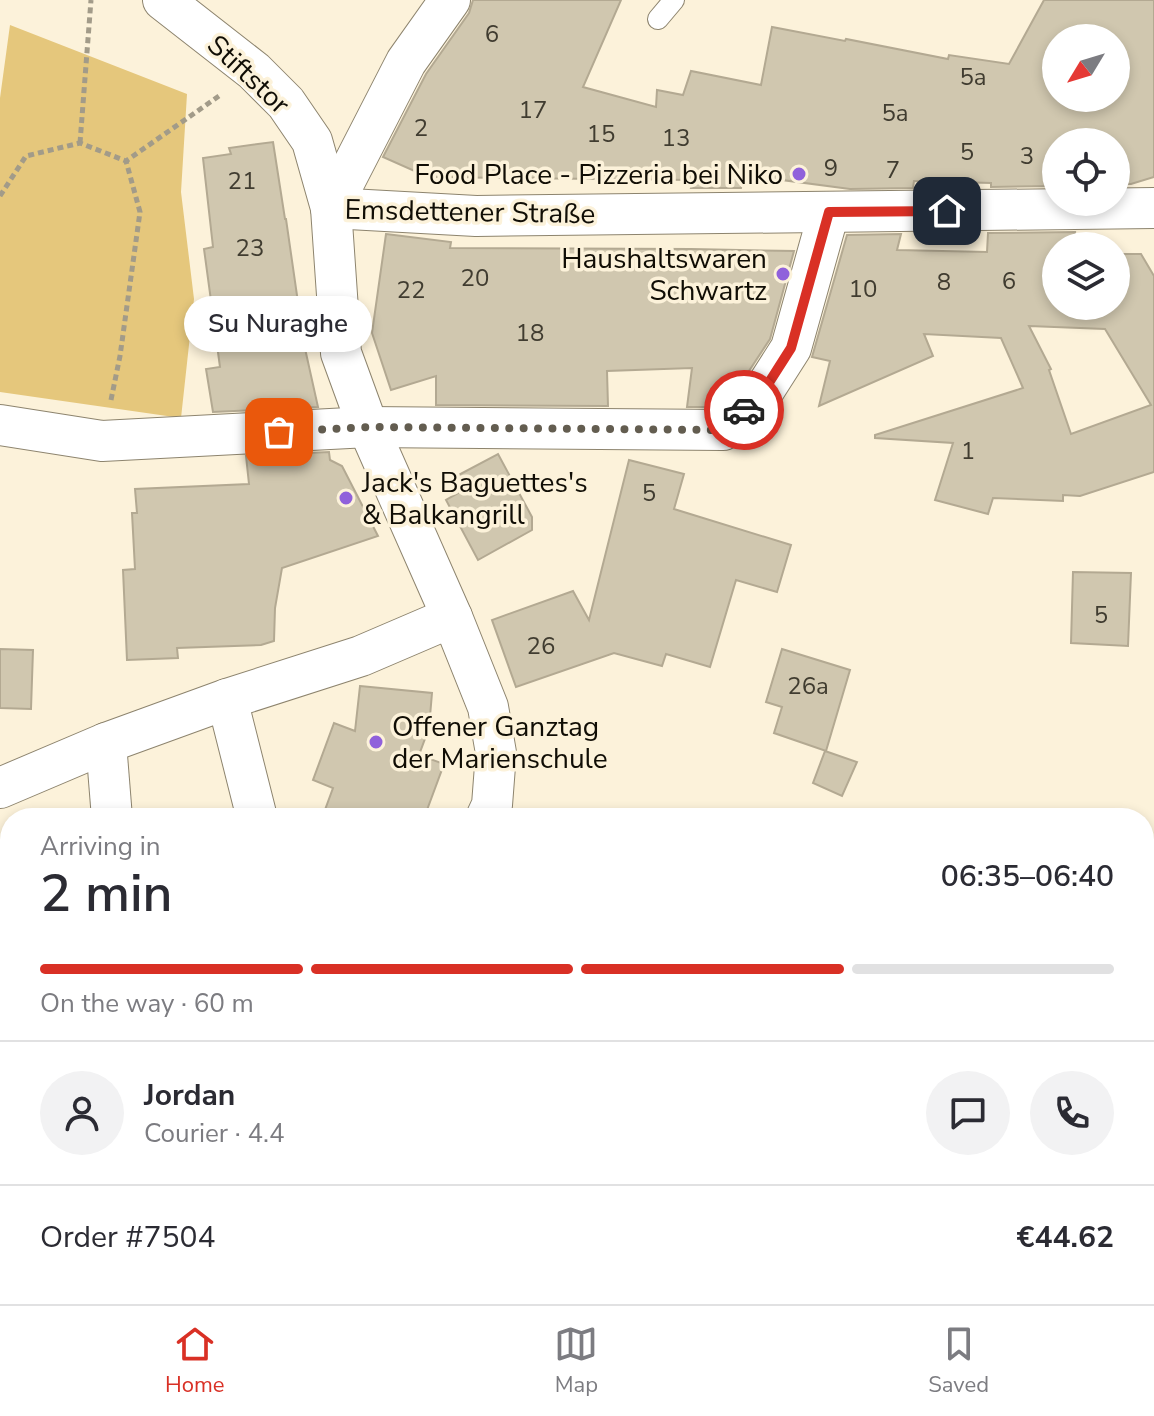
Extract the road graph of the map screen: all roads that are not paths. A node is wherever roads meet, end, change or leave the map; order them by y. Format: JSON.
{"nodes":[{"id":1,"x":163,"y":0,"type":"edge"},
{"id":2,"x":450,"y":0,"type":"edge"},
{"id":3,"x":674,"y":0,"type":"edge"},
{"id":4,"x":658,"y":19,"type":"dead end"},
{"id":5,"x":331,"y":208,"type":"junction"},
{"id":6,"x":1154,"y":208,"type":"edge"},
{"id":7,"x":829,"y":212,"type":"junction"},
{"id":8,"x":0,"y":425,"type":"edge"},
{"id":9,"x":368,"y":427,"type":"junction"},
{"id":10,"x":452,"y":617,"type":"junction"},
{"id":11,"x":227,"y":699,"type":"junction"},
{"id":12,"x":106,"y":743,"type":"junction"},
{"id":13,"x":0,"y":788,"type":"edge"},
{"id":14,"x":111,"y":808,"type":"edge"},
{"id":15,"x":254,"y":808,"type":"edge"},
{"id":16,"x":491,"y":808,"type":"edge"}],
"edges":[{"from":1,"to":5,"type":"street","name":"Stiftstor"},
{"from":2,"to":5,"type":"street"},
{"from":3,"to":4,"type":"lane"},
{"from":5,"to":7,"type":"street","name":"Emsdettener Straße"},
{"from":5,"to":9,"type":"street","name":"Emsdettener Straße"},
{"from":6,"to":7,"type":"street","name":"Emsdettener Straße"},
{"from":7,"to":9,"type":"street"},
{"from":8,"to":9,"type":"street"},
{"from":9,"to":10,"type":"street","name":"Emsdettener Straße"},
{"from":10,"to":11,"type":"street"},
{"from":10,"to":16,"type":"street","name":"Emsdettener Straße"},
{"from":11,"to":12,"type":"street"},
{"from":11,"to":15,"type":"street"},
{"from":12,"to":13,"type":"street"},
{"from":12,"to":14,"type":"street"}]}
